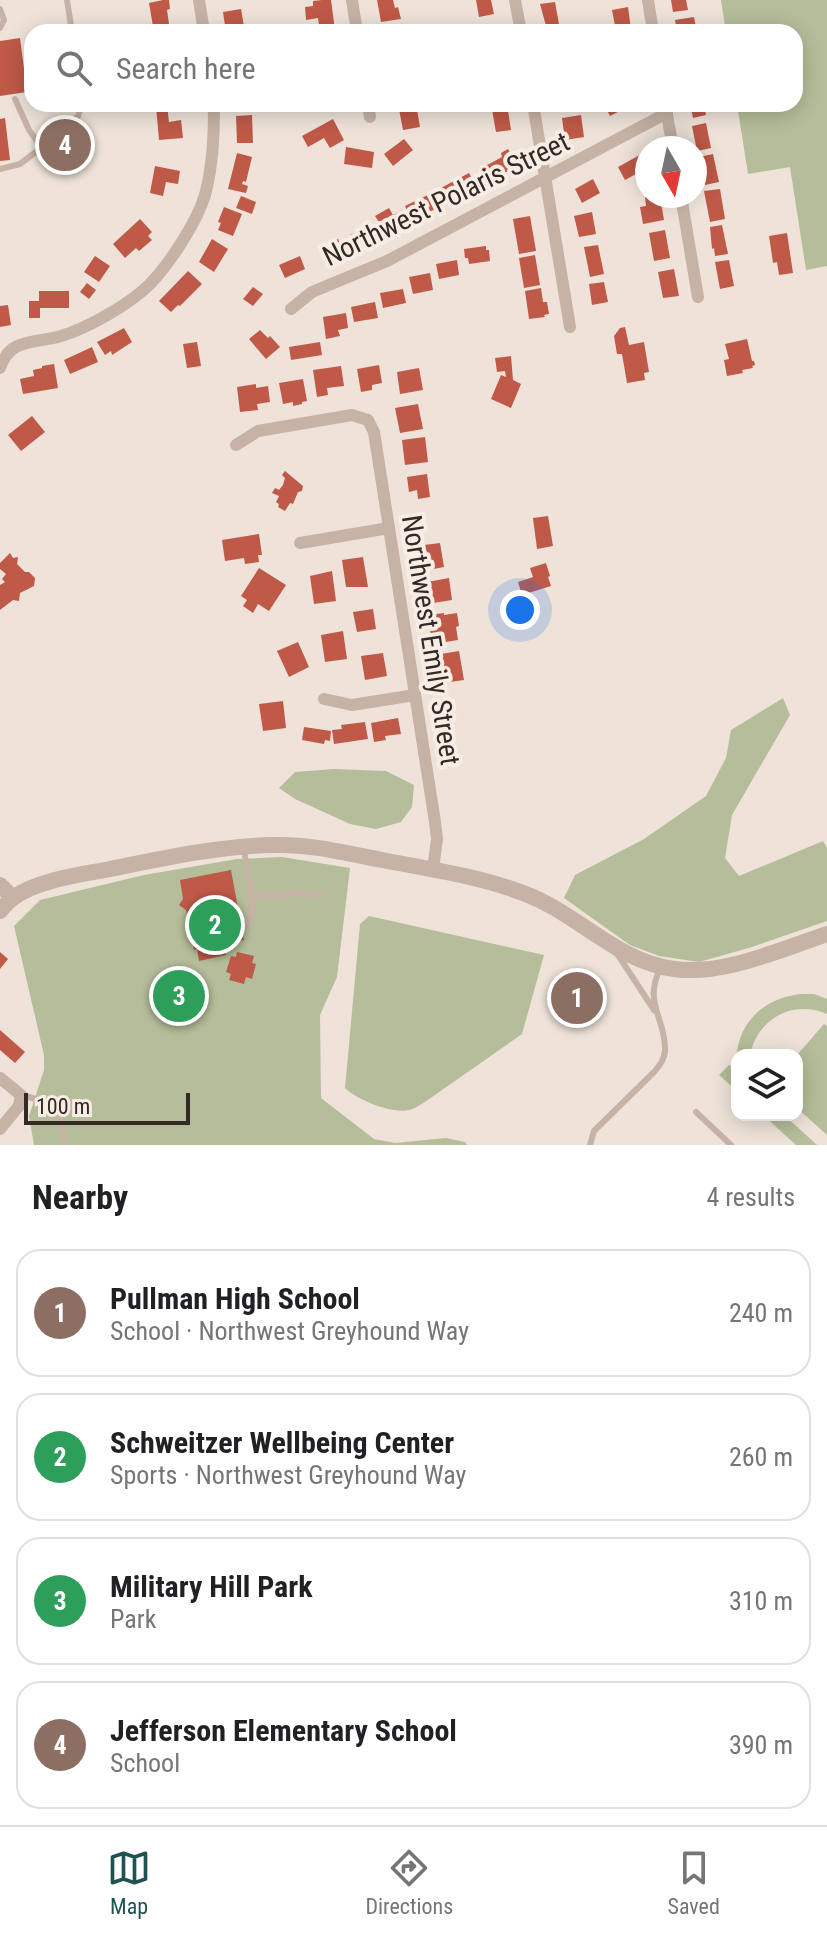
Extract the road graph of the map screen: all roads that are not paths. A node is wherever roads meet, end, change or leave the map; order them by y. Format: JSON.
{"nodes":[{"id":1,"x":67,"y":0,"type":"edge"},
{"id":2,"x":199,"y":0,"type":"edge"},
{"id":3,"x":352,"y":0,"type":"edge"},
{"id":4,"x":515,"y":0,"type":"edge"},
{"id":5,"x":648,"y":0,"type":"edge"},
{"id":6,"x":0,"y":9,"type":"edge"},
{"id":7,"x":71,"y":24,"type":"edge"},
{"id":8,"x":203,"y":24,"type":"edge"},
{"id":9,"x":356,"y":24,"type":"edge"},
{"id":10,"x":520,"y":24,"type":"edge"},
{"id":11,"x":652,"y":24,"type":"edge"},
{"id":12,"x":0,"y":28,"type":"edge"},
{"id":13,"x":15,"y":99,"type":"dead end"},
{"id":14,"x":79,"y":112,"type":"edge"},
{"id":15,"x":214,"y":112,"type":"edge"},
{"id":16,"x":534,"y":112,"type":"edge"},
{"id":17,"x":661,"y":112,"type":"edge"},
{"id":18,"x":667,"y":112,"type":"edge"},
{"id":19,"x":671,"y":136,"type":"edge"},
{"id":20,"x":42,"y":148,"type":"junction"},
{"id":21,"x":0,"y":169,"type":"edge"},
{"id":22,"x":546,"y":177,"type":"junction"},
{"id":23,"x":683,"y":208,"type":"edge"},
{"id":24,"x":698,"y":297,"type":"dead end"},
{"id":25,"x":291,"y":309,"type":"dead end"},
{"id":26,"x":570,"y":327,"type":"dead end"},
{"id":27,"x":0,"y":368,"type":"edge"},
{"id":28,"x":236,"y":445,"type":"dead end"},
{"id":29,"x":389,"y":528,"type":"junction"},
{"id":30,"x":300,"y":543,"type":"dead end"},
{"id":31,"x":415,"y":695,"type":"junction"},
{"id":32,"x":324,"y":699,"type":"dead end"},
{"id":33,"x":244,"y":846,"type":"junction"},
{"id":34,"x":433,"y":869,"type":"junction"},
{"id":35,"x":0,"y":885,"type":"edge"},
{"id":36,"x":321,"y":895,"type":"dead end"},
{"id":37,"x":252,"y":897,"type":"junction"},
{"id":38,"x":13,"y":898,"type":"junction"},
{"id":39,"x":0,"y":911,"type":"edge"},
{"id":40,"x":247,"y":927,"type":"dead end"},
{"id":41,"x":827,"y":934,"type":"edge"},
{"id":42,"x":610,"y":942,"type":"junction"},
{"id":43,"x":660,"y":967,"type":"junction"},
{"id":44,"x":656,"y":1012,"type":"junction"},
{"id":45,"x":0,"y":1078,"type":"edge"},
{"id":46,"x":20,"y":1101,"type":"junction"},
{"id":47,"x":696,"y":1112,"type":"dead end"},
{"id":48,"x":0,"y":1129,"type":"edge"},
{"id":49,"x":65,"y":1145,"type":"edge"},
{"id":50,"x":590,"y":1145,"type":"edge"},
{"id":51,"x":731,"y":1145,"type":"edge"}],
"edges":[{"from":1,"to":7,"type":"lane"},
{"from":2,"to":8,"type":"street"},
{"from":3,"to":9,"type":"street"},
{"from":4,"to":10,"type":"street"},
{"from":5,"to":11,"type":"street"},
{"from":6,"to":12,"type":"lane"},
{"from":13,"to":20,"type":"lane"},
{"from":14,"to":20,"type":"lane"},
{"from":15,"to":27,"type":"street"},
{"from":16,"to":22,"type":"street"},
{"from":17,"to":22,"type":"street","name":"Northwest Polaris Street"},
{"from":18,"to":19,"type":"street"},
{"from":20,"to":21,"type":"lane"},
{"from":22,"to":25,"type":"street","name":"Northwest Polaris Street"},
{"from":22,"to":26,"type":"street"},
{"from":23,"to":24,"type":"street"},
{"from":28,"to":29,"type":"street","name":"Northwest Emily Street"},
{"from":29,"to":30,"type":"street"},
{"from":29,"to":31,"type":"street","name":"Northwest Emily Street"},
{"from":31,"to":32,"type":"street"},
{"from":31,"to":34,"type":"street","name":"Northwest Emily Street"},
{"from":33,"to":34,"type":"street"},
{"from":33,"to":37,"type":"lane"},
{"from":33,"to":38,"type":"street"},
{"from":34,"to":42,"type":"street"},
{"from":35,"to":38,"type":"street"},
{"from":36,"to":37,"type":"lane"},
{"from":37,"to":40,"type":"lane"},
{"from":38,"to":39,"type":"street"},
{"from":41,"to":43,"type":"street"},
{"from":42,"to":43,"type":"street"},
{"from":42,"to":44,"type":"lane"},
{"from":43,"to":44,"type":"lane"},
{"from":44,"to":50,"type":"lane"},
{"from":45,"to":46,"type":"street"},
{"from":46,"to":48,"type":"street"},
{"from":46,"to":49,"type":"lane"},
{"from":47,"to":51,"type":"lane"}]}
